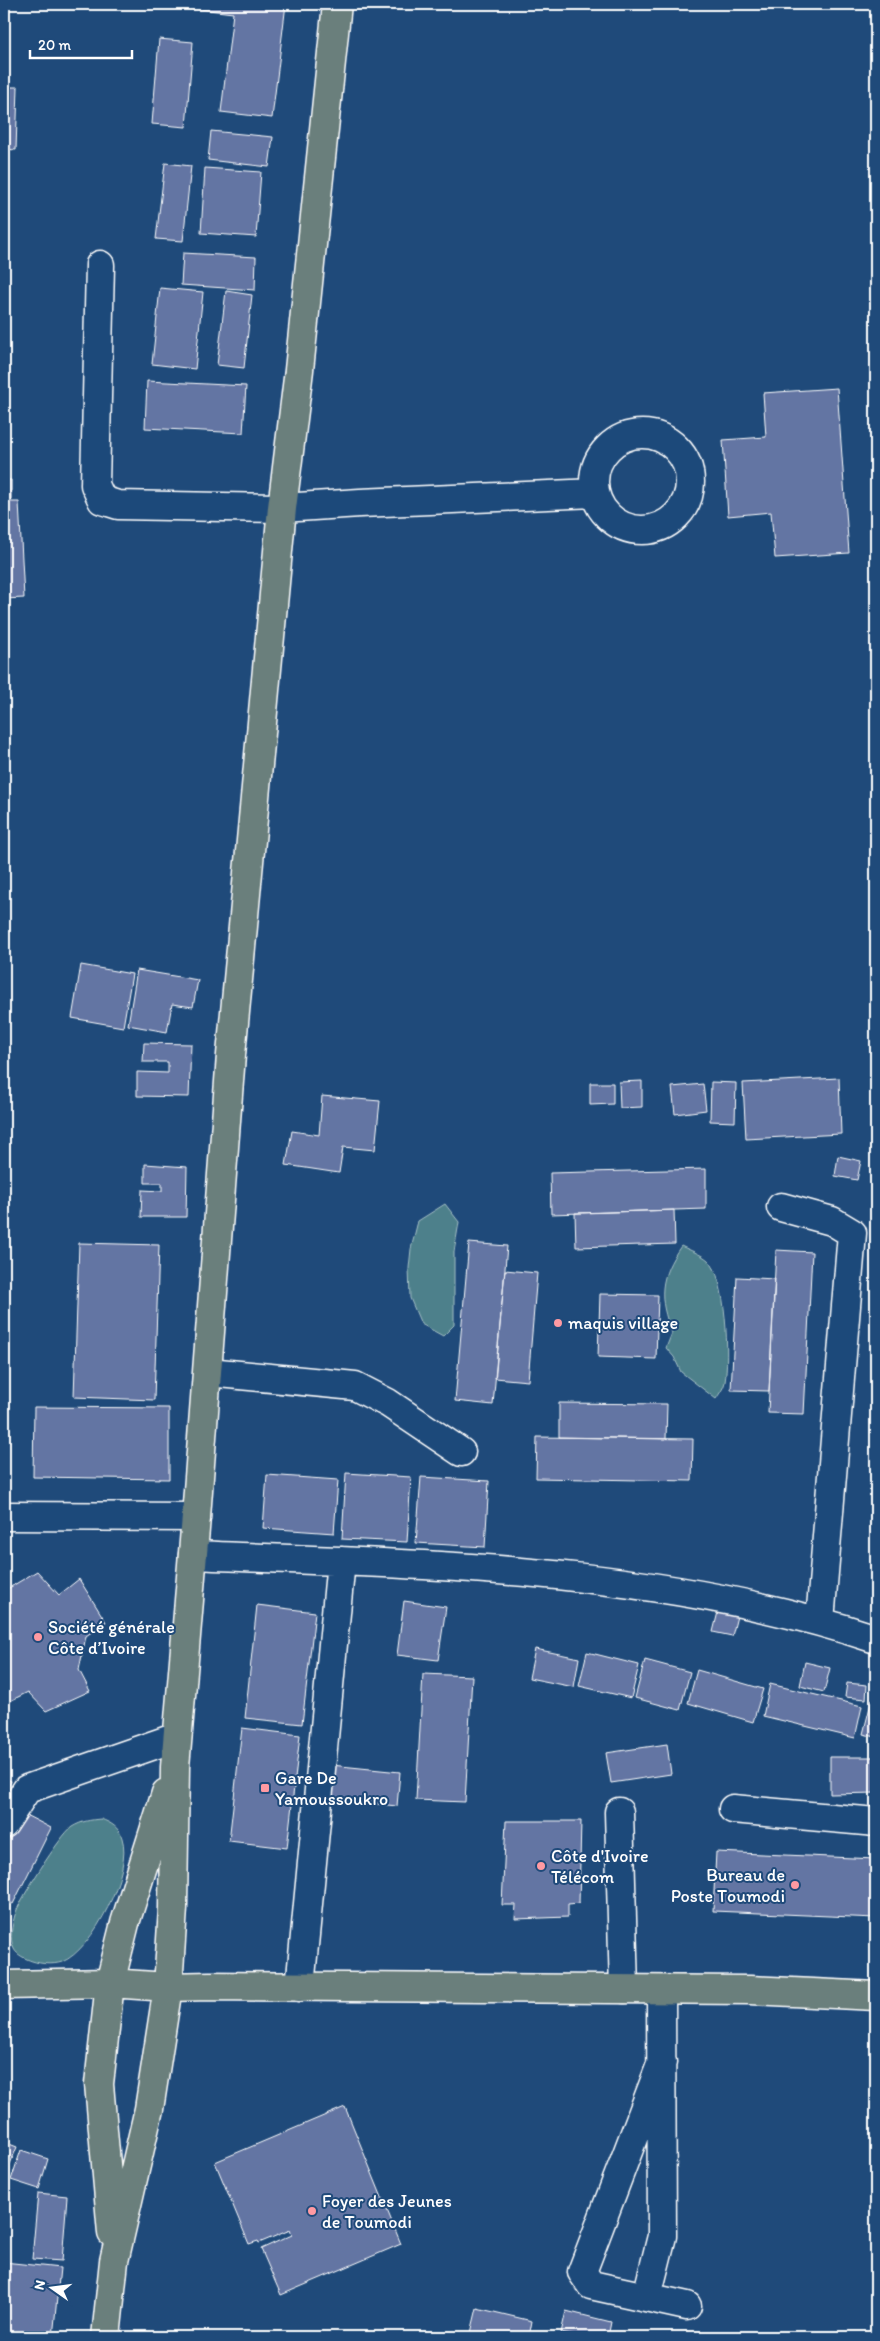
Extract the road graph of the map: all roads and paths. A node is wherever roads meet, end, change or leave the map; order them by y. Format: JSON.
{"nodes":[{"id":1,"x":337,"y":4,"type":"edge"},
{"id":2,"x":100,"y":265,"type":"dead end"},
{"id":3,"x":595,"y":493,"type":"dead end"},
{"id":4,"x":282,"y":508,"type":"junction"},
{"id":5,"x":781,"y":1206,"type":"dead end"},
{"id":6,"x":208,"y":1372,"type":"junction"},
{"id":7,"x":461,"y":1452,"type":"dead end"},
{"id":8,"x":4,"y":1516,"type":"edge"},
{"id":9,"x":196,"y":1517,"type":"junction"},
{"id":10,"x":194,"y":1554,"type":"junction"},
{"id":11,"x":341,"y":1561,"type":"junction"},
{"id":12,"x":820,"y":1621,"type":"junction"},
{"id":13,"x":876,"y":1639,"type":"edge"},
{"id":14,"x":177,"y":1737,"type":"junction"},
{"id":15,"x":175,"y":1767,"type":"junction"},
{"id":16,"x":733,"y":1809,"type":"dead end"},
{"id":17,"x":619,"y":1812,"type":"dead end"},
{"id":18,"x":876,"y":1822,"type":"edge"},
{"id":19,"x":4,"y":1824,"type":"edge"},
{"id":20,"x":110,"y":1983,"type":"junction"},
{"id":21,"x":4,"y":1985,"type":"edge"},
{"id":22,"x":168,"y":1987,"type":"junction"},
{"id":23,"x":300,"y":1987,"type":"junction"},
{"id":24,"x":624,"y":1989,"type":"junction"},
{"id":25,"x":661,"y":1990,"type":"junction"},
{"id":26,"x":876,"y":1996,"type":"edge"},
{"id":27,"x":662,"y":2062,"type":"junction"},
{"id":28,"x":114,"y":2261,"type":"junction"},
{"id":29,"x":647,"y":2296,"type":"junction"},
{"id":30,"x":687,"y":2306,"type":"dead end"},
{"id":31,"x":106,"y":2337,"type":"edge"}],
"edges":[{"from":1,"to":4,"type":"main road"},
{"from":2,"to":4,"type":"street"},
{"from":3,"to":4,"type":"street"},
{"from":4,"to":6,"type":"main road"},
{"from":5,"to":12,"type":"street"},
{"from":6,"to":7,"type":"street"},
{"from":6,"to":9,"type":"main road"},
{"from":8,"to":9,"type":"street"},
{"from":9,"to":10,"type":"main road"},
{"from":10,"to":11,"type":"street"},
{"from":10,"to":14,"type":"main road"},
{"from":11,"to":12,"type":"street"},
{"from":11,"to":23,"type":"street"},
{"from":12,"to":13,"type":"street"},
{"from":14,"to":15,"type":"main road"},
{"from":14,"to":19,"type":"street"},
{"from":15,"to":20,"type":"main road"},
{"from":15,"to":22,"type":"main road"},
{"from":16,"to":18,"type":"street"},
{"from":17,"to":24,"type":"street"},
{"from":20,"to":21,"type":"main road"},
{"from":20,"to":22,"type":"main road"},
{"from":20,"to":28,"type":"main road"},
{"from":22,"to":23,"type":"main road"},
{"from":22,"to":28,"type":"main road"},
{"from":23,"to":24,"type":"main road"},
{"from":24,"to":25,"type":"main road"},
{"from":25,"to":26,"type":"main road"},
{"from":25,"to":27,"type":"street"},
{"from":27,"to":29,"type":"street"},
{"from":27,"to":29,"type":"street"},
{"from":28,"to":31,"type":"main road"},
{"from":29,"to":30,"type":"street"}]}
